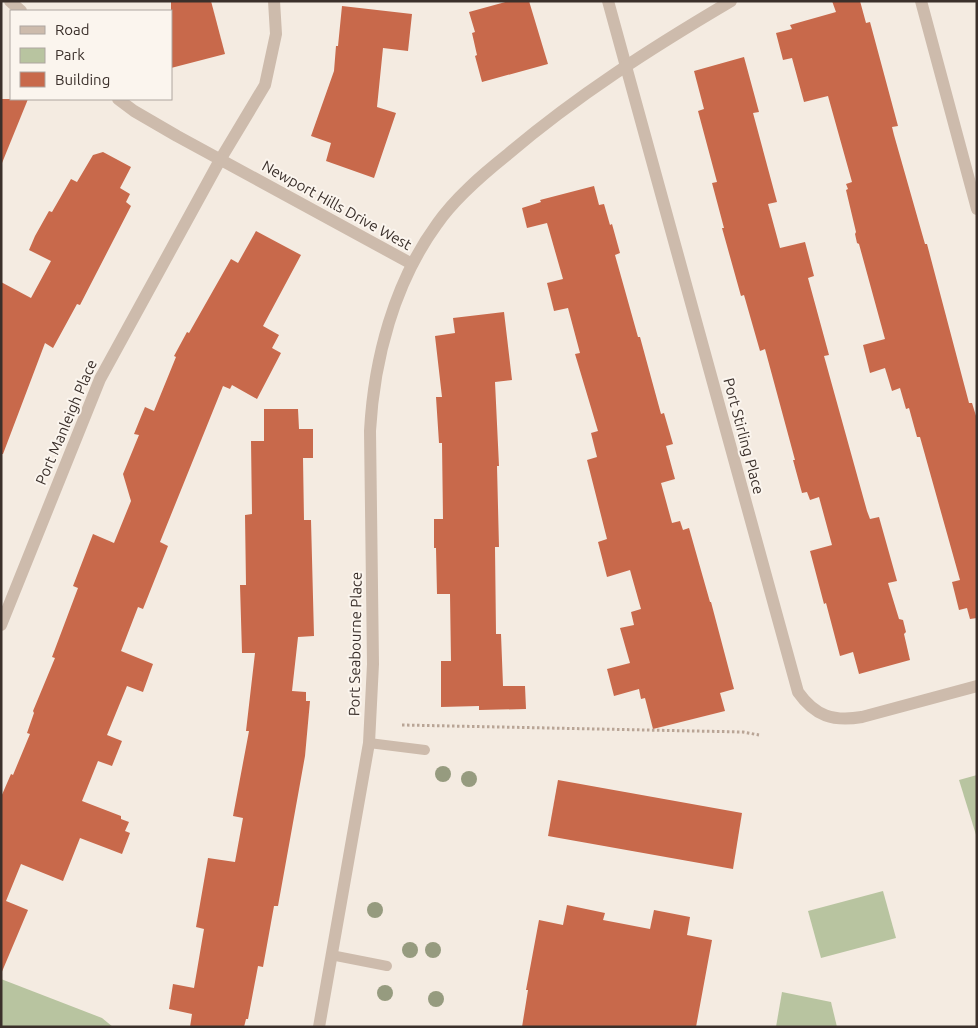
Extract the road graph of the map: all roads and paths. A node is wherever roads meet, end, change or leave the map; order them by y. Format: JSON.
{"nodes":[{"id":1,"x":10,"y":1,"type":"edge"},
{"id":2,"x":274,"y":1,"type":"edge"},
{"id":3,"x":608,"y":1,"type":"edge"},
{"id":4,"x":732,"y":1,"type":"edge"},
{"id":5,"x":921,"y":1,"type":"edge"},
{"id":6,"x":20,"y":10,"type":"edge"},
{"id":7,"x":627,"y":67,"type":"junction"},
{"id":8,"x":119,"y":100,"type":"edge"},
{"id":9,"x":220,"y":160,"type":"junction"},
{"id":10,"x":977,"y":209,"type":"edge"},
{"id":11,"x":412,"y":264,"type":"junction"},
{"id":12,"x":1,"y":625,"type":"edge"},
{"id":13,"x":977,"y":686,"type":"edge"},
{"id":14,"x":402,"y":725,"type":"dead end"},
{"id":15,"x":759,"y":735,"type":"dead end"},
{"id":16,"x":369,"y":743,"type":"junction"},
{"id":17,"x":425,"y":750,"type":"dead end"},
{"id":18,"x":331,"y":955,"type":"junction"},
{"id":19,"x":388,"y":966,"type":"dead end"},
{"id":20,"x":319,"y":1027,"type":"edge"}],
"edges":[{"from":1,"to":6,"type":"street"},
{"from":2,"to":9,"type":"street","name":"Port Manleigh Place"},
{"from":3,"to":7,"type":"street","name":"Port Stirling Place"},
{"from":4,"to":7,"type":"street","name":"Newport Hills Drive West"},
{"from":5,"to":10,"type":"street"},
{"from":7,"to":11,"type":"street","name":"Newport Hills Drive West"},
{"from":7,"to":13,"type":"street","name":"Port Stirling Place"},
{"from":8,"to":9,"type":"street","name":"Newport Hills Drive West"},
{"from":9,"to":11,"type":"street","name":"Newport Hills Drive West"},
{"from":9,"to":12,"type":"street","name":"Port Manleigh Place"},
{"from":11,"to":16,"type":"street","name":"Port Seabourne Place"},
{"from":14,"to":15,"type":"path"},
{"from":16,"to":17,"type":"lane"},
{"from":16,"to":18,"type":"street","name":"Port Seabourne Place"},
{"from":18,"to":19,"type":"lane"},
{"from":18,"to":20,"type":"street","name":"Port Seabourne Place"}]}
